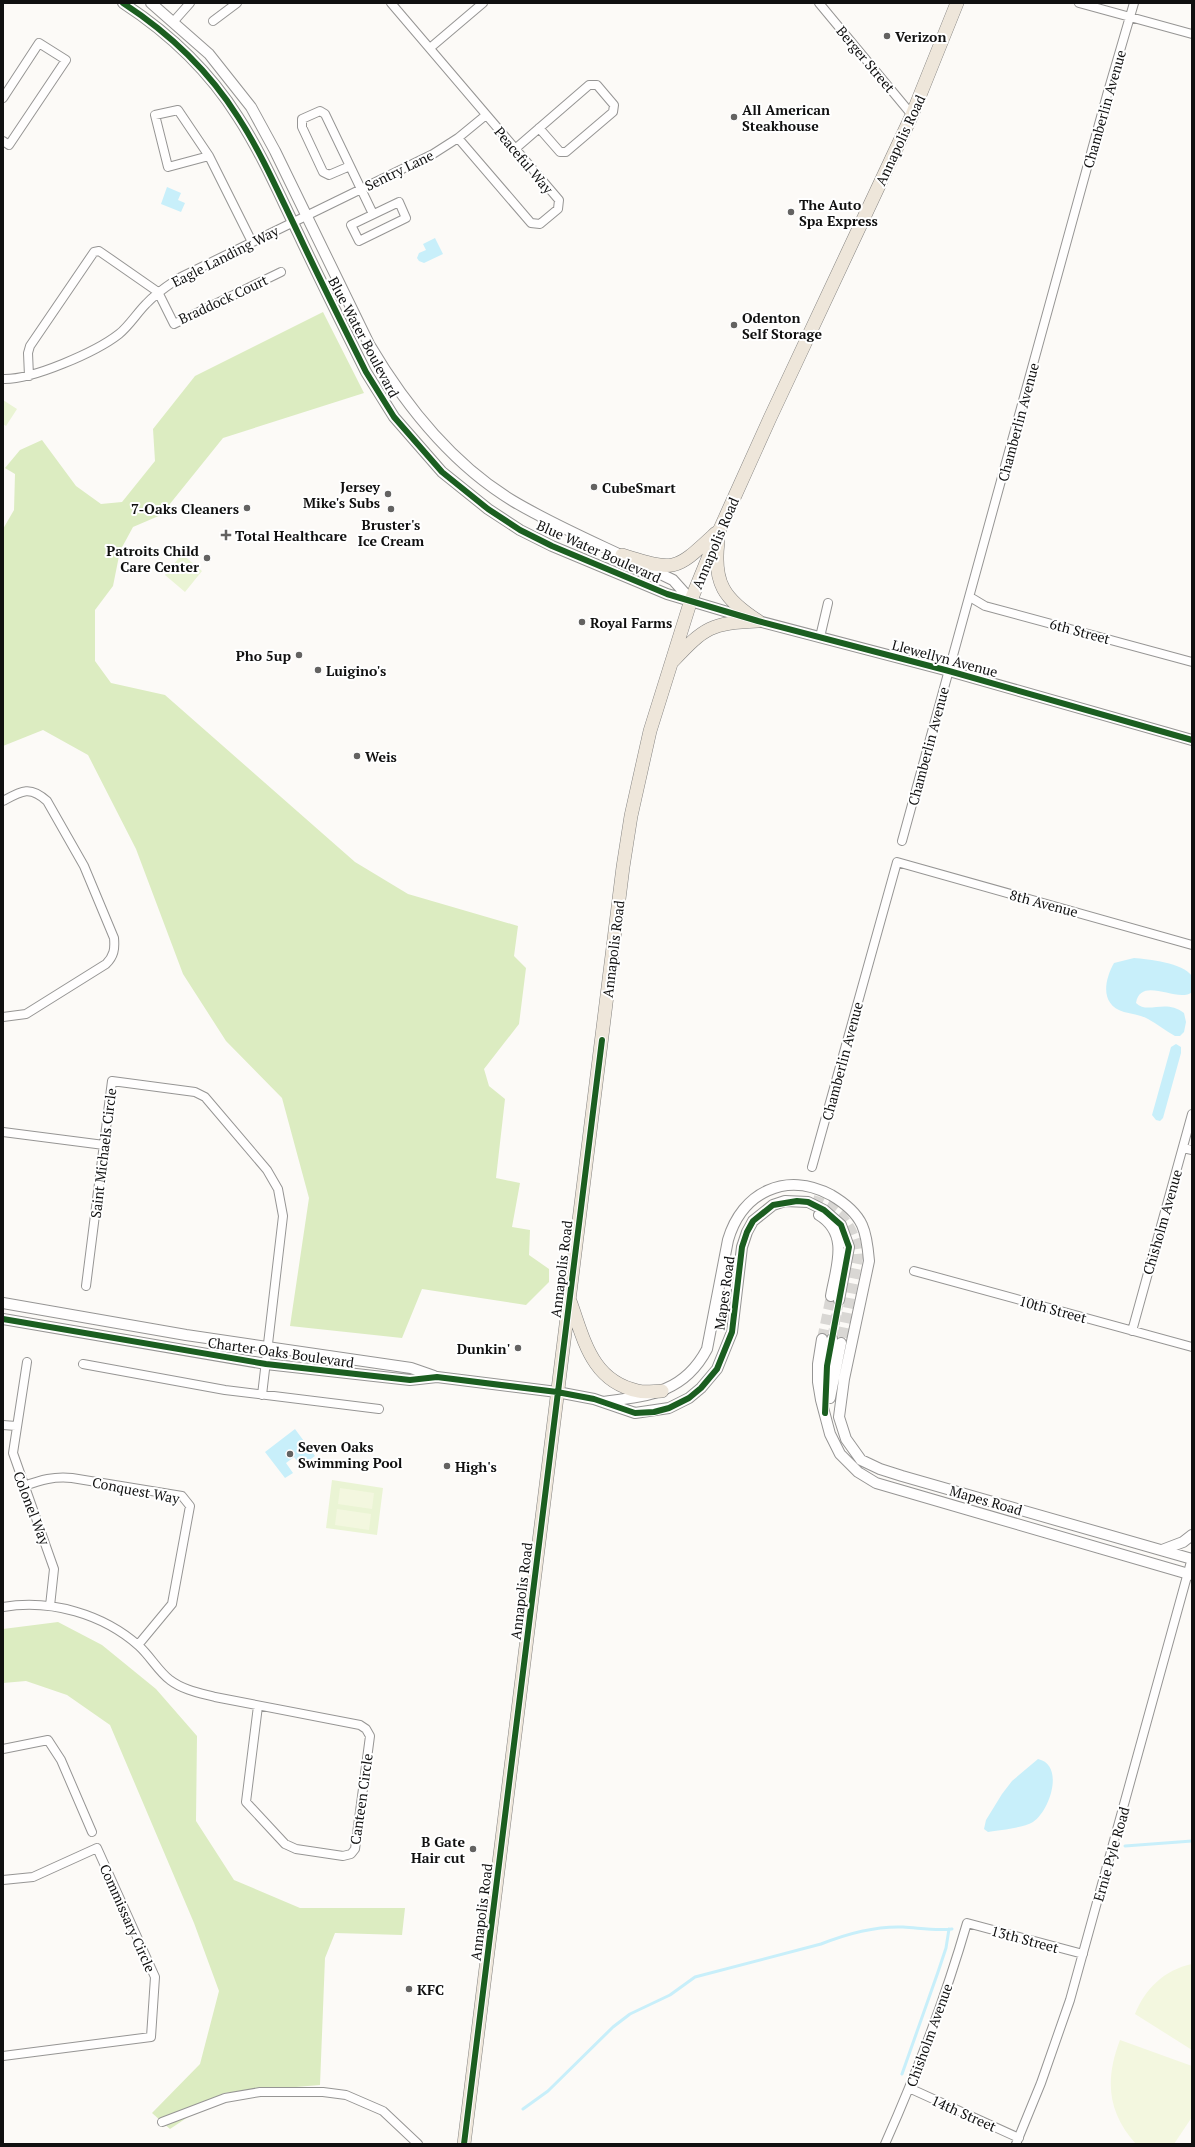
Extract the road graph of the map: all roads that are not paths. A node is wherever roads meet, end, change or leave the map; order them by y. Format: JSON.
{"nodes":[{"id":1,"x":123,"y":3,"type":"edge"},
{"id":2,"x":151,"y":3,"type":"edge"},
{"id":3,"x":190,"y":3,"type":"edge"},
{"id":4,"x":237,"y":3,"type":"edge"},
{"id":5,"x":391,"y":3,"type":"edge"},
{"id":6,"x":483,"y":3,"type":"edge"},
{"id":7,"x":819,"y":3,"type":"edge"},
{"id":8,"x":957,"y":3,"type":"edge"},
{"id":9,"x":1079,"y":3,"type":"edge"},
{"id":10,"x":1134,"y":3,"type":"edge"},
{"id":11,"x":1130,"y":17,"type":"junction"},
{"id":12,"x":174,"y":21,"type":"junction"},
{"id":13,"x":214,"y":21,"type":"dead end"},
{"id":14,"x":1192,"y":34,"type":"edge"},
{"id":15,"x":430,"y":48,"type":"junction"},
{"id":16,"x":4,"y":96,"type":"edge"},
{"id":17,"x":486,"y":115,"type":"junction"},
{"id":18,"x":912,"y":115,"type":"junction"},
{"id":19,"x":539,"y":128,"type":"junction"},
{"id":20,"x":458,"y":138,"type":"junction"},
{"id":21,"x":3,"y":141,"type":"edge"},
{"id":22,"x":515,"y":149,"type":"junction"},
{"id":23,"x":209,"y":156,"type":"junction"},
{"id":24,"x":350,"y":166,"type":"junction"},
{"id":25,"x":361,"y":189,"type":"junction"},
{"id":26,"x":373,"y":214,"type":"junction"},
{"id":27,"x":307,"y":215,"type":"junction"},
{"id":28,"x":293,"y":222,"type":"junction"},
{"id":29,"x":252,"y":242,"type":"junction"},
{"id":30,"x":282,"y":272,"type":"dead end"},
{"id":31,"x":158,"y":292,"type":"junction"},
{"id":32,"x":29,"y":376,"type":"junction"},
{"id":33,"x":3,"y":379,"type":"edge"},
{"id":34,"x":720,"y":529,"type":"junction"},
{"id":35,"x":622,"y":555,"type":"junction"},
{"id":36,"x":970,"y":597,"type":"junction"},
{"id":37,"x":691,"y":600,"type":"junction"},
{"id":38,"x":828,"y":603,"type":"dead end"},
{"id":39,"x":758,"y":621,"type":"junction"},
{"id":40,"x":820,"y":637,"type":"junction"},
{"id":41,"x":1192,"y":662,"type":"edge"},
{"id":42,"x":671,"y":664,"type":"junction"},
{"id":43,"x":949,"y":671,"type":"junction"},
{"id":44,"x":1192,"y":740,"type":"edge"},
{"id":45,"x":3,"y":802,"type":"edge"},
{"id":46,"x":902,"y":841,"type":"dead end"},
{"id":47,"x":897,"y":862,"type":"joint"},
{"id":48,"x":1192,"y":945,"type":"edge"},
{"id":49,"x":3,"y":1017,"type":"edge"},
{"id":50,"x":1192,"y":1114,"type":"edge"},
{"id":51,"x":3,"y":1132,"type":"edge"},
{"id":52,"x":104,"y":1145,"type":"junction"},
{"id":53,"x":1183,"y":1148,"type":"junction"},
{"id":54,"x":1192,"y":1150,"type":"edge"},
{"id":55,"x":812,"y":1167,"type":"dead end"},
{"id":56,"x":914,"y":1271,"type":"dead end"},
{"id":57,"x":86,"y":1286,"type":"dead end"},
{"id":58,"x":835,"y":1298,"type":"tunnel mouth"},
{"id":59,"x":569,"y":1299,"type":"junction"},
{"id":60,"x":3,"y":1303,"type":"edge"},
{"id":61,"x":3,"y":1320,"type":"edge"},
{"id":62,"x":1132,"y":1331,"type":"junction"},
{"id":63,"x":1192,"y":1347,"type":"edge"},
{"id":64,"x":268,"y":1348,"type":"junction"},
{"id":65,"x":27,"y":1362,"type":"dead end"},
{"id":66,"x":83,"y":1364,"type":"dead end"},
{"id":67,"x":266,"y":1364,"type":"junction"},
{"id":68,"x":437,"y":1377,"type":"junction"},
{"id":69,"x":662,"y":1391,"type":"junction"},
{"id":70,"x":557,"y":1392,"type":"junction"},
{"id":71,"x":262,"y":1395,"type":"junction"},
{"id":72,"x":599,"y":1403,"type":"junction"},
{"id":73,"x":379,"y":1409,"type":"dead end"},
{"id":74,"x":825,"y":1413,"type":"junction"},
{"id":75,"x":3,"y":1425,"type":"edge"},
{"id":76,"x":16,"y":1426,"type":"junction"},
{"id":77,"x":24,"y":1486,"type":"junction"},
{"id":78,"x":1192,"y":1535,"type":"edge"},
{"id":79,"x":1162,"y":1550,"type":"junction"},
{"id":80,"x":1192,"y":1559,"type":"edge"},
{"id":81,"x":1190,"y":1574,"type":"edge"},
{"id":82,"x":3,"y":1606,"type":"edge"},
{"id":83,"x":50,"y":1606,"type":"junction"},
{"id":84,"x":138,"y":1645,"type":"junction"},
{"id":85,"x":258,"y":1706,"type":"junction"},
{"id":86,"x":3,"y":1749,"type":"edge"},
{"id":87,"x":92,"y":1832,"type":"dead end"},
{"id":88,"x":3,"y":1880,"type":"edge"},
{"id":89,"x":967,"y":1923,"type":"joint"},
{"id":90,"x":1083,"y":1954,"type":"junction"},
{"id":91,"x":3,"y":2056,"type":"edge"},
{"id":92,"x":909,"y":2088,"type":"junction"},
{"id":93,"x":162,"y":2122,"type":"dead end"},
{"id":94,"x":1017,"y":2141,"type":"edge"},
{"id":95,"x":418,"y":2144,"type":"edge"},
{"id":96,"x":464,"y":2144,"type":"edge"},
{"id":97,"x":885,"y":2144,"type":"edge"}],
"edges":[{"from":1,"to":28,"type":"street","name":"Blue Water Boulevard"},
{"from":2,"to":12,"type":"street","name":"Blue Water Boulevard"},
{"from":3,"to":12,"type":"street"},
{"from":4,"to":13,"type":"street"},
{"from":5,"to":15,"type":"street","name":"Peaceful Way"},
{"from":6,"to":15,"type":"street"},
{"from":7,"to":18,"type":"street","name":"Berger Street"},
{"from":8,"to":18,"type":"main road","name":"Annapolis Road"},
{"from":9,"to":11,"type":"street"},
{"from":10,"to":11,"type":"street","name":"Chamberlin Avenue"},
{"from":11,"to":14,"type":"street"},
{"from":11,"to":36,"type":"street","name":"Chamberlin Avenue"},
{"from":12,"to":27,"type":"street","name":"Blue Water Boulevard"},
{"from":15,"to":17,"type":"street","name":"Peaceful Way"},
{"from":16,"to":21,"type":"street"},
{"from":17,"to":20,"type":"street","name":"Sentry Lane"},
{"from":17,"to":22,"type":"street","name":"Peaceful Way"},
{"from":18,"to":34,"type":"main road","name":"Annapolis Road"},
{"from":19,"to":19,"type":"street"},
{"from":19,"to":22,"type":"street"},
{"from":20,"to":22,"type":"street","name":"Peaceful Way"},
{"from":20,"to":25,"type":"street","name":"Sentry Lane"},
{"from":23,"to":23,"type":"street"},
{"from":23,"to":29,"type":"street"},
{"from":24,"to":24,"type":"street"},
{"from":24,"to":25,"type":"street"},
{"from":25,"to":26,"type":"street"},
{"from":25,"to":27,"type":"street","name":"Sentry Lane"},
{"from":26,"to":26,"type":"street"},
{"from":27,"to":28,"type":"street","name":"Eagle Landing Way"},
{"from":27,"to":35,"type":"street","name":"Blue Water Boulevard"},
{"from":28,"to":29,"type":"street","name":"Eagle Landing Way"},
{"from":28,"to":37,"type":"street","name":"Blue Water Boulevard"},
{"from":29,"to":31,"type":"street","name":"Eagle Landing Way"},
{"from":30,"to":31,"type":"street","name":"Braddock Court"},
{"from":31,"to":32,"type":"street","name":"Eagle Landing Way"},
{"from":31,"to":32,"type":"street"},
{"from":32,"to":33,"type":"street","name":"Eagle Landing Way"},
{"from":34,"to":35,"type":"main road"},
{"from":34,"to":37,"type":"main road","name":"Annapolis Road"},
{"from":34,"to":39,"type":"main road"},
{"from":35,"to":37,"type":"street","name":"Blue Water Boulevard"},
{"from":36,"to":41,"type":"street","name":"6th Street"},
{"from":36,"to":43,"type":"street","name":"Chamberlin Avenue"},
{"from":37,"to":39,"type":"street","name":"Llewellyn Avenue"},
{"from":37,"to":42,"type":"main road","name":"Annapolis Road"},
{"from":38,"to":40,"type":"street"},
{"from":39,"to":40,"type":"street","name":"Llewellyn Avenue"},
{"from":39,"to":42,"type":"main road"},
{"from":40,"to":43,"type":"street","name":"Llewellyn Avenue"},
{"from":42,"to":59,"type":"main road","name":"Annapolis Road"},
{"from":43,"to":44,"type":"street","name":"Llewellyn Avenue"},
{"from":43,"to":46,"type":"street","name":"Chamberlin Avenue"},
{"from":45,"to":49,"type":"street"},
{"from":47,"to":48,"type":"street","name":"8th Avenue"},
{"from":47,"to":55,"type":"street","name":"Chamberlin Avenue"},
{"from":50,"to":53,"type":"street","name":"Chisholm Avenue"},
{"from":51,"to":52,"type":"street"},
{"from":52,"to":57,"type":"street","name":"Saint Michaels Circle"},
{"from":52,"to":64,"type":"street","name":"Saint Michaels Circle"},
{"from":53,"to":54,"type":"street"},
{"from":53,"to":62,"type":"street","name":"Chisholm Avenue"},
{"from":56,"to":62,"type":"street","name":"10th Street"},
{"from":58,"to":72,"type":"street","name":"Mapes Road"},
{"from":59,"to":69,"type":"main road"},
{"from":59,"to":70,"type":"main road","name":"Annapolis Road"},
{"from":60,"to":64,"type":"street","name":"Charter Oaks Boulevard"},
{"from":61,"to":67,"type":"street","name":"Charter Oaks Boulevard"},
{"from":62,"to":63,"type":"street","name":"10th Street"},
{"from":64,"to":67,"type":"street"},
{"from":64,"to":68,"type":"street","name":"Charter Oaks Boulevard"},
{"from":65,"to":76,"type":"street","name":"Colonel Way"},
{"from":66,"to":71,"type":"street"},
{"from":67,"to":68,"type":"street","name":"Charter Oaks Boulevard"},
{"from":67,"to":71,"type":"street"},
{"from":68,"to":70,"type":"street","name":"Charter Oaks Boulevard"},
{"from":69,"to":72,"type":"street","name":"Mapes Road"},
{"from":69,"to":79,"type":"street","name":"Mapes Road"},
{"from":70,"to":72,"type":"street","name":"Mapes Road"},
{"from":70,"to":96,"type":"main road","name":"Annapolis Road"},
{"from":71,"to":73,"type":"street"},
{"from":74,"to":74,"type":"street","name":"Mapes Road"},
{"from":74,"to":81,"type":"street","name":"Mapes Road"},
{"from":75,"to":76,"type":"street"},
{"from":76,"to":77,"type":"street","name":"Colonel Way"},
{"from":77,"to":83,"type":"street","name":"Colonel Way"},
{"from":77,"to":84,"type":"street","name":"Conquest Way"},
{"from":78,"to":79,"type":"street"},
{"from":79,"to":80,"type":"street","name":"Mapes Road"},
{"from":80,"to":81,"type":"street","name":"Ernie Pyle Road"},
{"from":81,"to":90,"type":"street","name":"Ernie Pyle Road"},
{"from":82,"to":83,"type":"street","name":"Canteen Circle"},
{"from":83,"to":84,"type":"street","name":"Canteen Circle"},
{"from":84,"to":85,"type":"street","name":"Canteen Circle"},
{"from":85,"to":85,"type":"street","name":"Canteen Circle"},
{"from":86,"to":87,"type":"street"},
{"from":88,"to":91,"type":"street","name":"Commissary Circle"},
{"from":89,"to":90,"type":"street","name":"13th Street"},
{"from":89,"to":92,"type":"street","name":"Chisholm Avenue"},
{"from":90,"to":94,"type":"street","name":"Ernie Pyle Road"},
{"from":92,"to":94,"type":"street","name":"14th Street"},
{"from":92,"to":97,"type":"street","name":"Chisholm Avenue"},
{"from":93,"to":95,"type":"street"}]}
